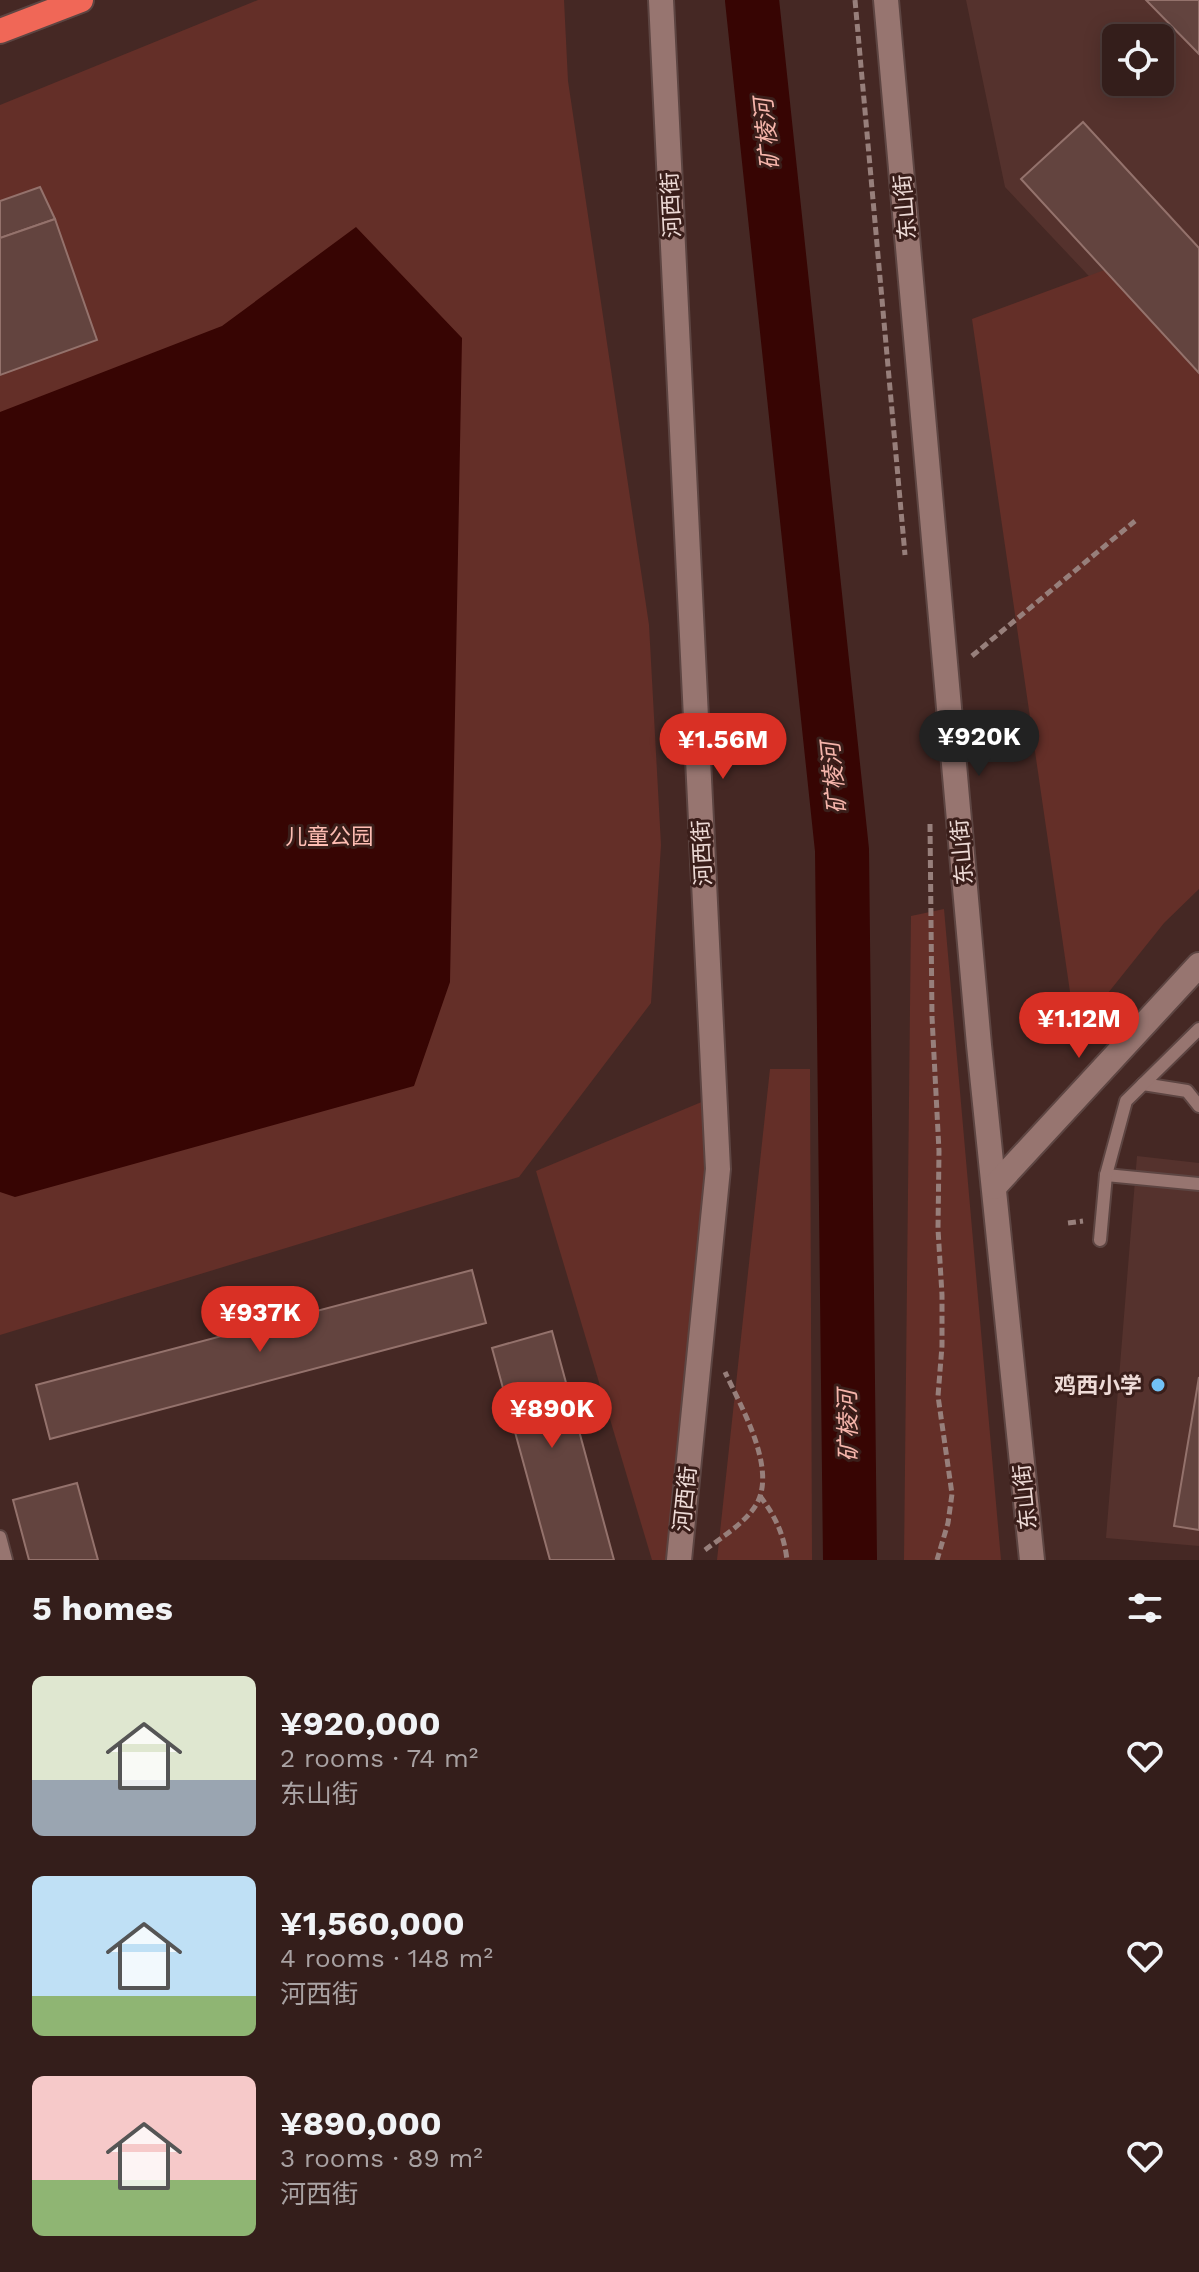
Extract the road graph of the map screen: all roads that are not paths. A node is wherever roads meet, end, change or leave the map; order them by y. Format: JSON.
{"nodes":[{"id":1,"x":81,"y":0,"type":"edge"},
{"id":2,"x":661,"y":0,"type":"edge"},
{"id":3,"x":886,"y":0,"type":"edge"},
{"id":4,"x":0,"y":31,"type":"edge"},
{"id":5,"x":1199,"y":965,"type":"edge"},
{"id":6,"x":1199,"y":1029,"type":"edge"},
{"id":7,"x":1143,"y":1084,"type":"junction"},
{"id":8,"x":1199,"y":1106,"type":"edge"},
{"id":9,"x":1106,"y":1175,"type":"junction"},
{"id":10,"x":1199,"y":1184,"type":"edge"},
{"id":11,"x":994,"y":1187,"type":"junction"},
{"id":12,"x":1100,"y":1240,"type":"dead end"},
{"id":13,"x":0,"y":1537,"type":"edge"},
{"id":14,"x":691,"y":1556,"type":"edge"},
{"id":15,"x":6,"y":1560,"type":"edge"},
{"id":16,"x":1032,"y":1560,"type":"edge"}],
"edges":[{"from":1,"to":4,"type":"highway"},
{"from":2,"to":14,"type":"street","name":"河西街"},
{"from":3,"to":11,"type":"street","name":"东山街"},
{"from":5,"to":11,"type":"street"},
{"from":6,"to":7,"type":"lane"},
{"from":7,"to":8,"type":"lane"},
{"from":7,"to":9,"type":"lane"},
{"from":9,"to":10,"type":"lane"},
{"from":9,"to":12,"type":"lane"},
{"from":11,"to":16,"type":"street","name":"东山街"},
{"from":13,"to":15,"type":"lane"}]}
